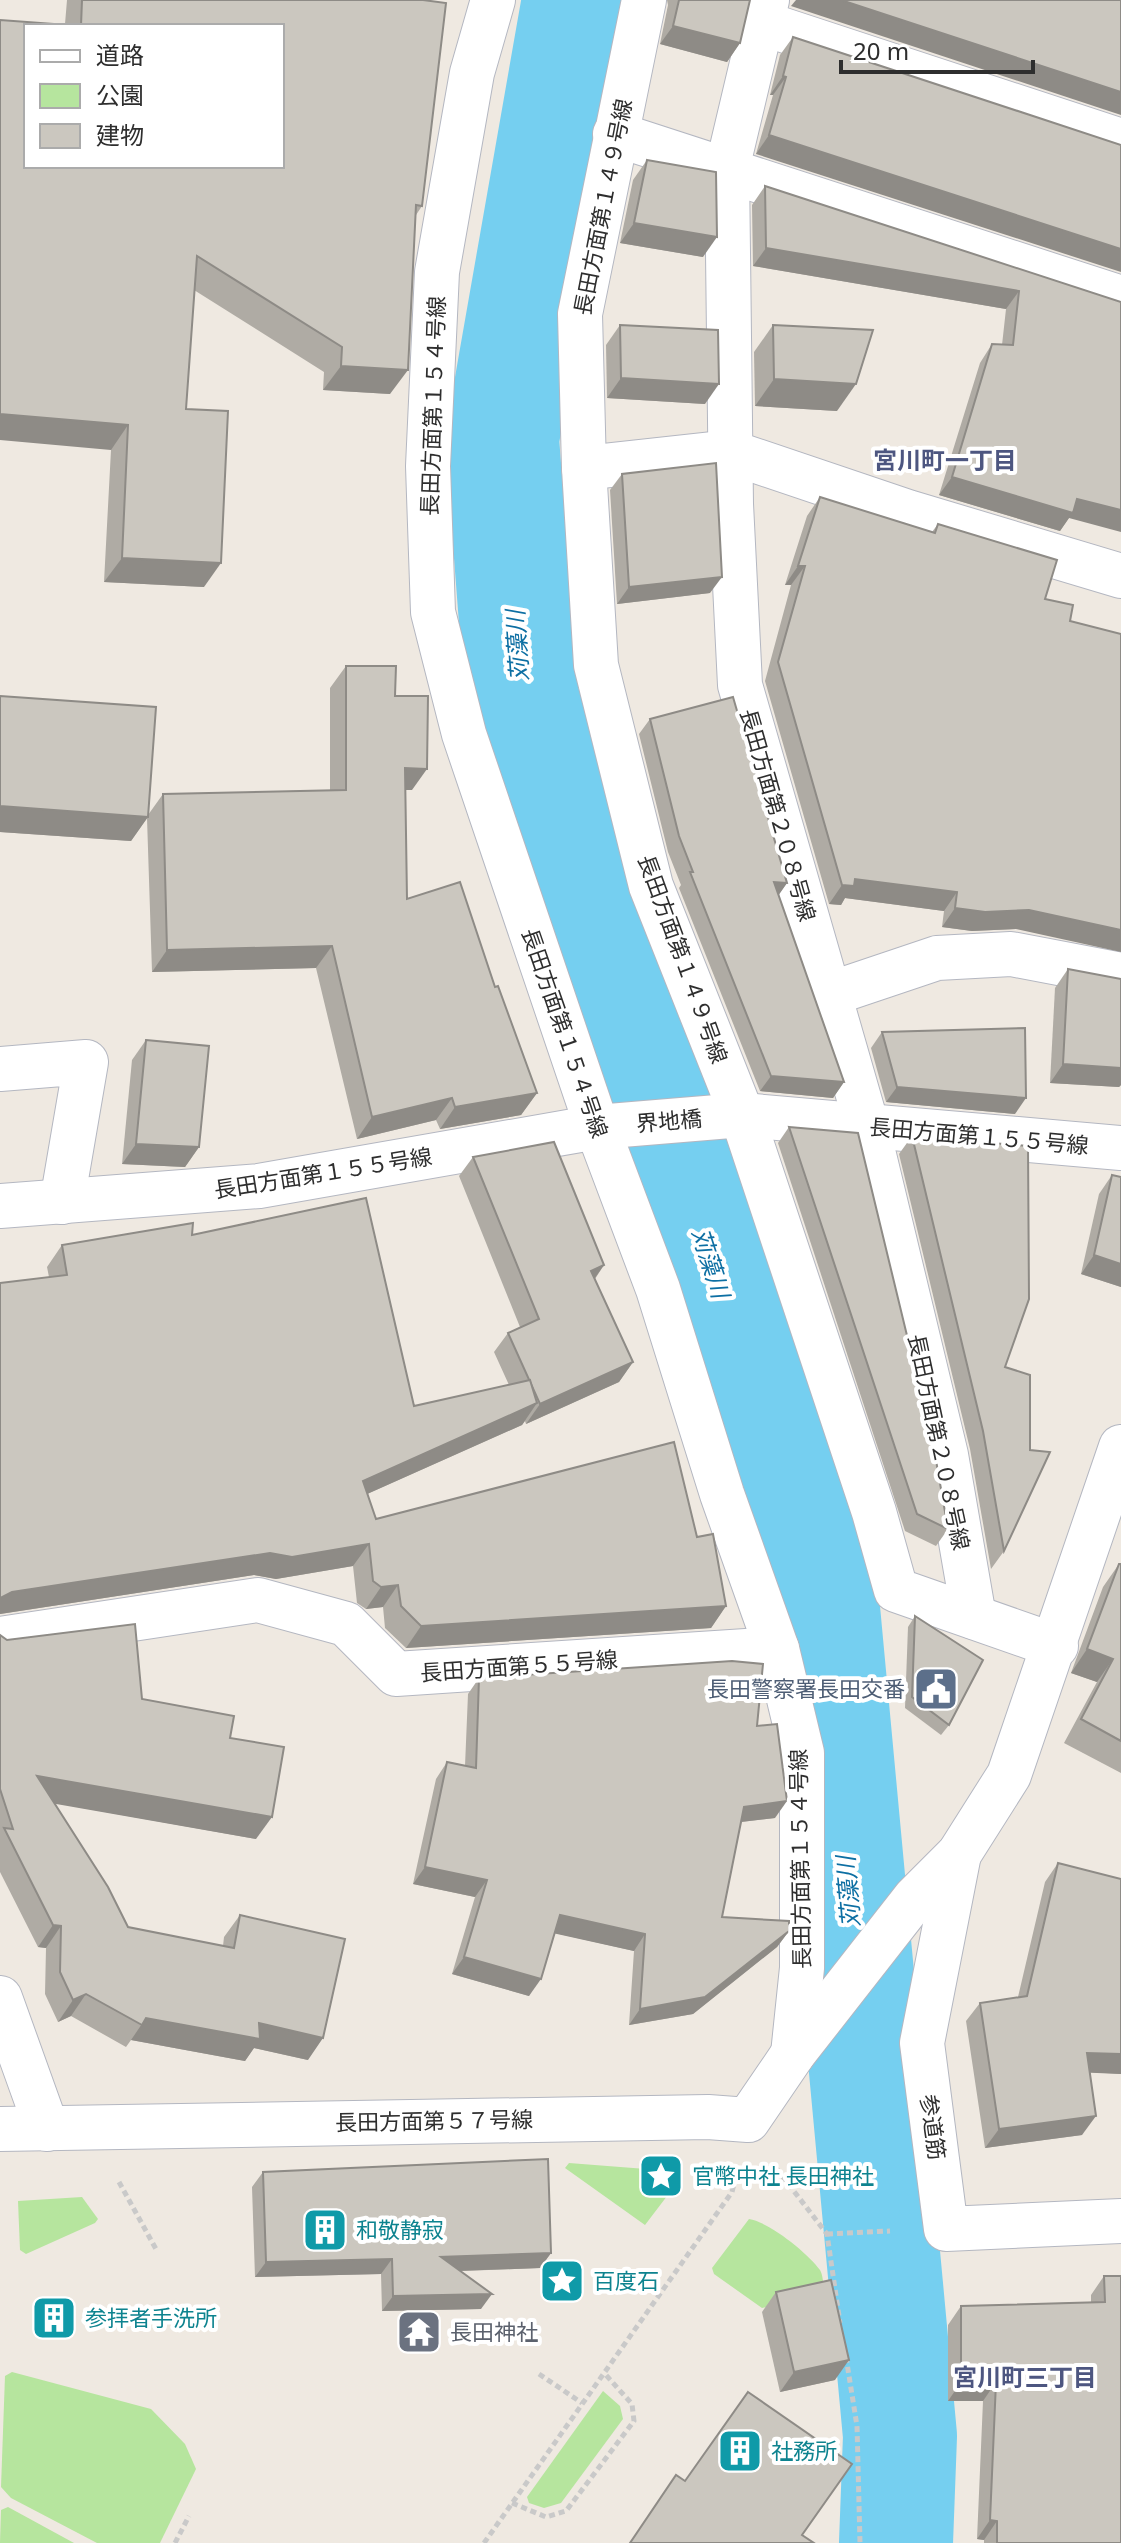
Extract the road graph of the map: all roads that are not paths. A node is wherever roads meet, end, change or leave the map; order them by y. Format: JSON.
{"nodes":[{"id":1,"x":493,"y":0,"type":"edge"},
{"id":2,"x":644,"y":0,"type":"edge"},
{"id":3,"x":765,"y":11,"type":"edge"},
{"id":4,"x":615,"y":134,"type":"junction"},
{"id":5,"x":1121,"y":141,"type":"edge"},
{"id":6,"x":727,"y":169,"type":"junction"},
{"id":7,"x":1121,"y":298,"type":"edge"},
{"id":8,"x":730,"y":452,"type":"junction"},
{"id":9,"x":584,"y":468,"type":"junction"},
{"id":10,"x":1121,"y":576,"type":"edge"},
{"id":11,"x":1121,"y":975,"type":"edge"},
{"id":12,"x":830,"y":994,"type":"junction"},
{"id":13,"x":0,"y":1069,"type":"edge"},
{"id":14,"x":742,"y":1115,"type":"junction"},
{"id":15,"x":867,"y":1126,"type":"junction"},
{"id":16,"x":597,"y":1127,"type":"junction"},
{"id":17,"x":1121,"y":1148,"type":"edge"},
{"id":18,"x":62,"y":1202,"type":"junction"},
{"id":19,"x":0,"y":1206,"type":"edge"},
{"id":20,"x":1121,"y":1447,"type":"edge"},
{"id":21,"x":974,"y":1617,"type":"junction"},
{"id":22,"x":0,"y":1639,"type":"edge"},
{"id":23,"x":1056,"y":1646,"type":"junction"},
{"id":24,"x":777,"y":1649,"type":"junction"},
{"id":25,"x":959,"y":1854,"type":"junction"},
{"id":26,"x":0,"y":1998,"type":"edge"},
{"id":27,"x":806,"y":2039,"type":"junction"},
{"id":28,"x":0,"y":2129,"type":"edge"},
{"id":29,"x":47,"y":2129,"type":"junction"},
{"id":30,"x":1121,"y":2221,"type":"edge"}],
"edges":[{"from":1,"to":16,"type":"street","name":"長田方面第１５４号線"},
{"from":2,"to":4,"type":"street","name":"長田方面第１４９号線"},
{"from":3,"to":5,"type":"street"},
{"from":3,"to":6,"type":"street","name":"長田方面第２０８号線"},
{"from":4,"to":6,"type":"street"},
{"from":4,"to":9,"type":"street","name":"長田方面第１４９号線"},
{"from":6,"to":7,"type":"street"},
{"from":6,"to":8,"type":"street","name":"長田方面第２０８号線"},
{"from":8,"to":9,"type":"street"},
{"from":8,"to":10,"type":"street"},
{"from":8,"to":12,"type":"street","name":"長田方面第２０８号線"},
{"from":9,"to":14,"type":"street","name":"長田方面第１４９号線"},
{"from":11,"to":12,"type":"street"},
{"from":12,"to":15,"type":"street","name":"長田方面第２０８号線"},
{"from":13,"to":18,"type":"street"},
{"from":14,"to":15,"type":"street","name":"長田方面第１５５号線"},
{"from":14,"to":16,"type":"street","name":"界地橋"},
{"from":14,"to":21,"type":"street","name":"長田方面第１４９号線"},
{"from":15,"to":17,"type":"street","name":"長田方面第１５５号線"},
{"from":15,"to":21,"type":"street","name":"長田方面第２０８号線"},
{"from":16,"to":18,"type":"street","name":"長田方面第１５５号線"},
{"from":16,"to":24,"type":"street","name":"長田方面第１５４号線"},
{"from":18,"to":19,"type":"street","name":"長田方面第１５５号線"},
{"from":20,"to":23,"type":"street","name":"参道筋"},
{"from":21,"to":23,"type":"street","name":"長田方面第１４９号線"},
{"from":22,"to":24,"type":"street","name":"長田方面第５５号線"},
{"from":23,"to":25,"type":"street","name":"参道筋"},
{"from":24,"to":27,"type":"street","name":"長田方面第１５４号線"},
{"from":25,"to":27,"type":"street","name":"参道筋"},
{"from":25,"to":30,"type":"street","name":"参道筋"},
{"from":26,"to":29,"type":"street"},
{"from":27,"to":29,"type":"street","name":"長田方面第５７号線"},
{"from":28,"to":29,"type":"street","name":"長田方面第５７号線"}]}
